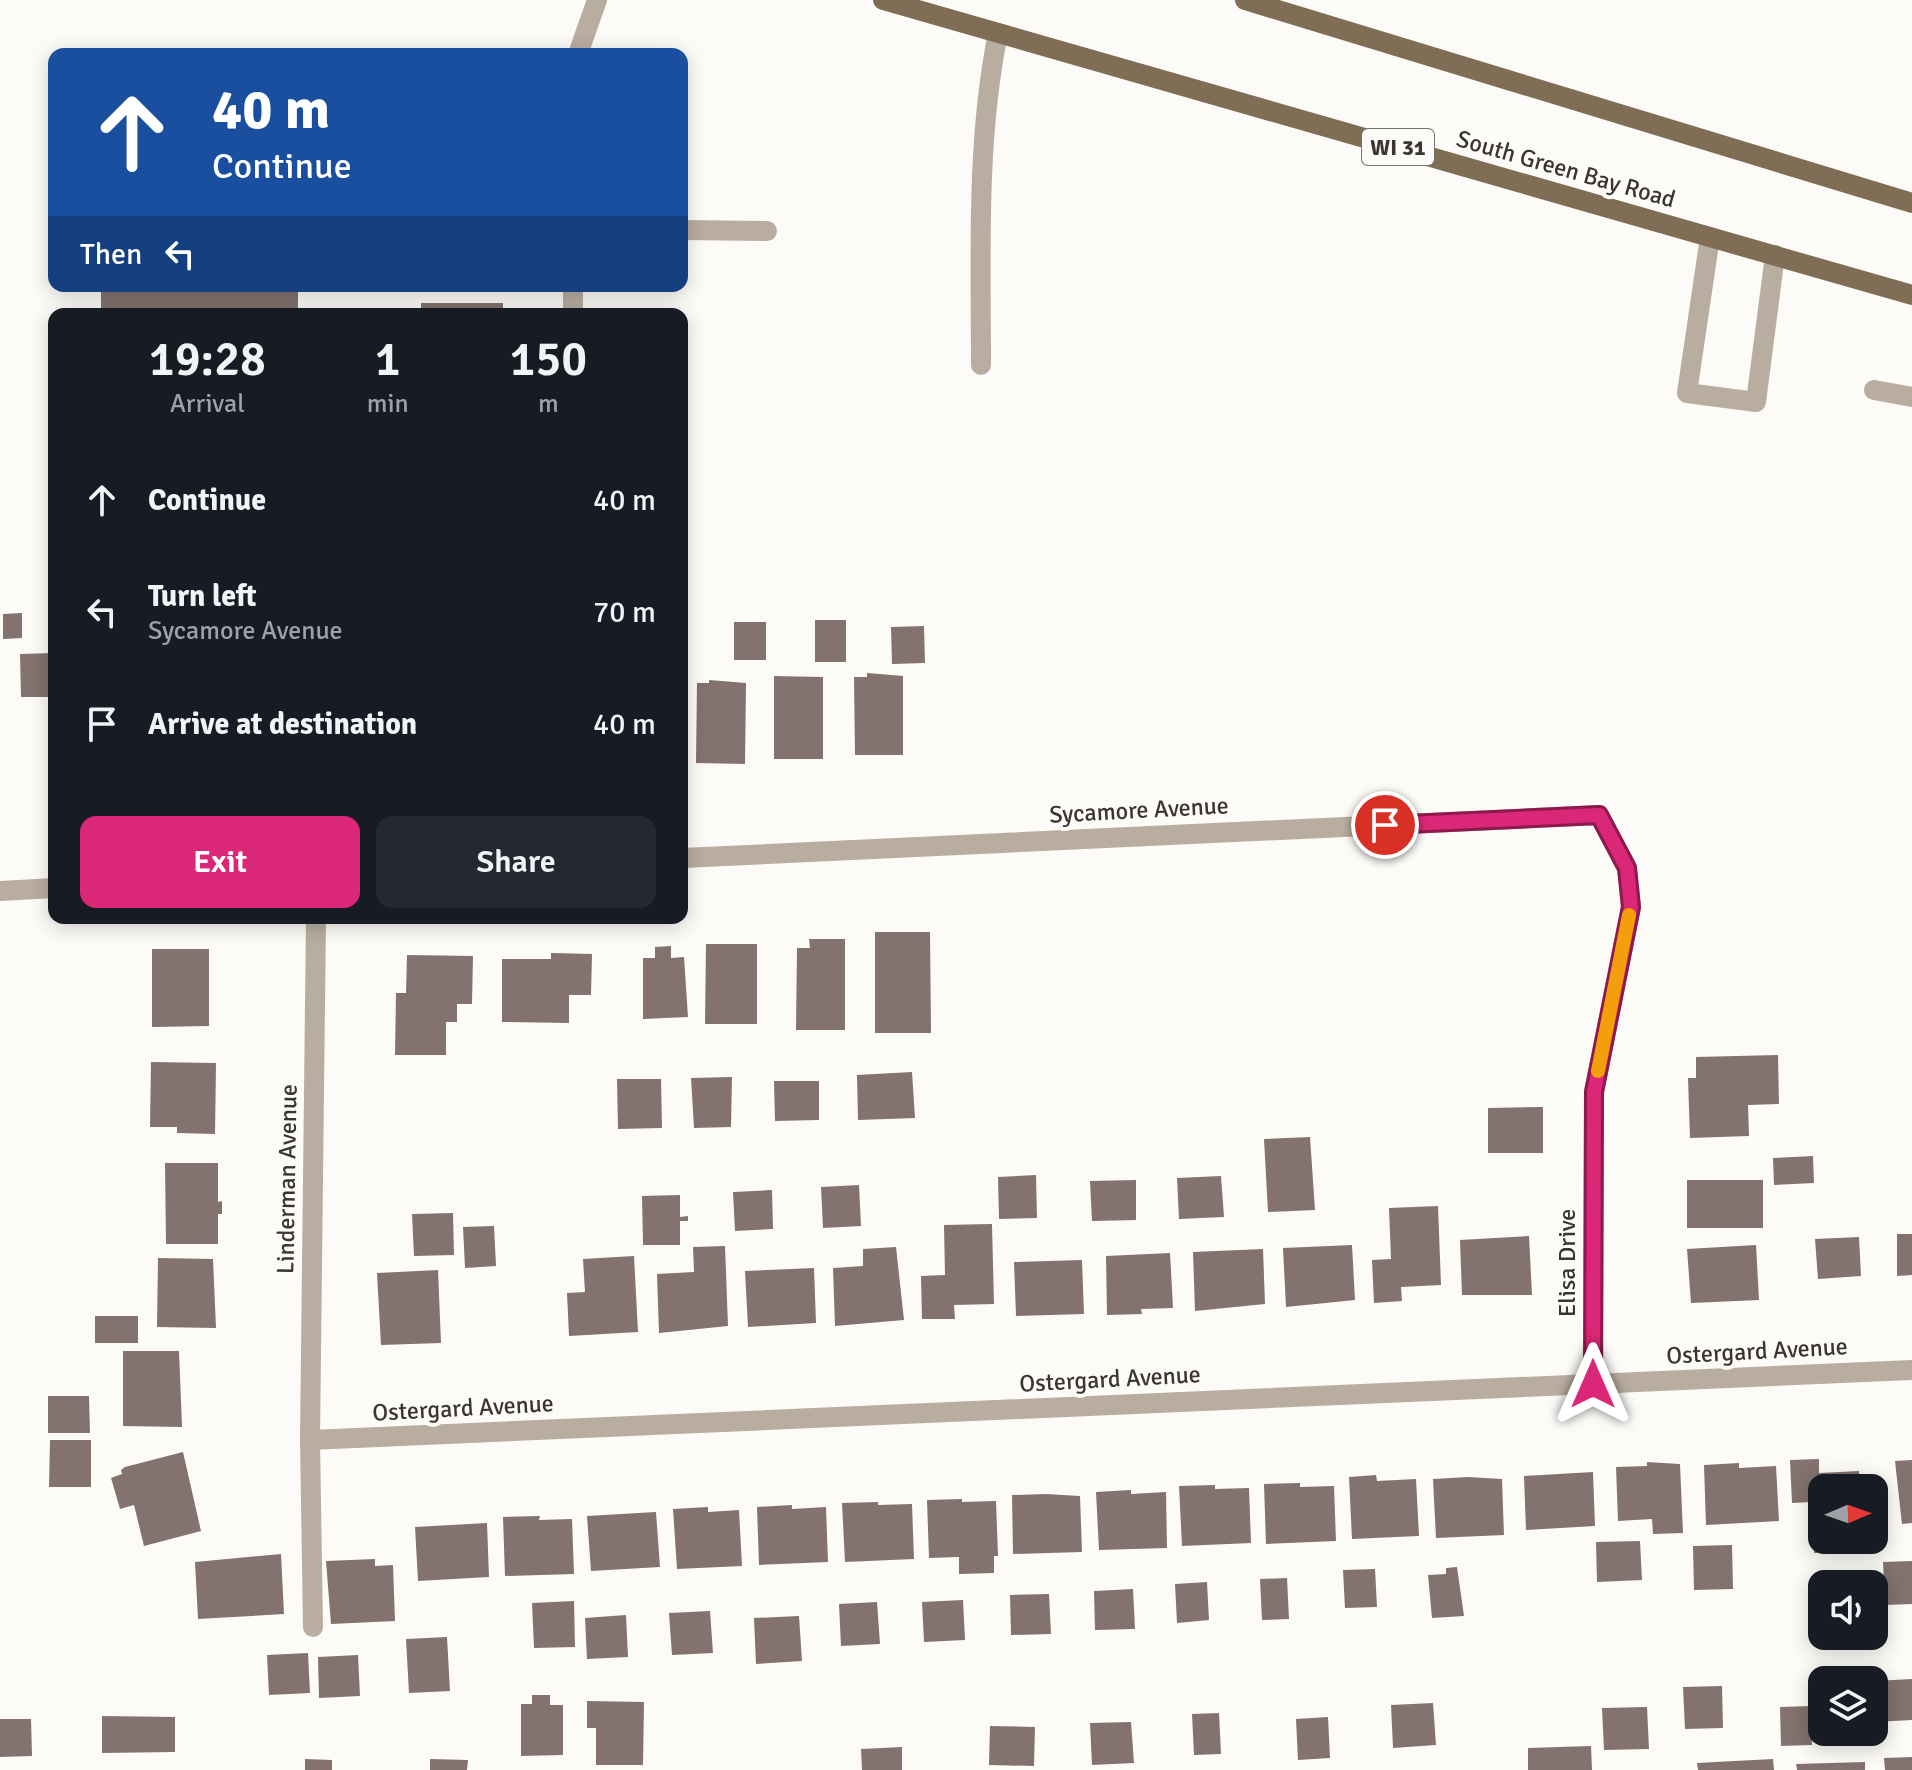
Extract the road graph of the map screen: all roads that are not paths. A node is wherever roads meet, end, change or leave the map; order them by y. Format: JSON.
{"nodes":[{"id":1,"x":597,"y":0,"type":"edge"},
{"id":2,"x":883,"y":0,"type":"edge"},
{"id":3,"x":1245,"y":0,"type":"edge"},
{"id":4,"x":998,"y":33,"type":"junction"},
{"id":5,"x":580,"y":48,"type":"edge"},
{"id":6,"x":1912,"y":203,"type":"edge"},
{"id":7,"x":688,"y":230,"type":"edge"},
{"id":8,"x":767,"y":231,"type":"dead end"},
{"id":9,"x":1710,"y":237,"type":"junction"},
{"id":10,"x":1775,"y":255,"type":"junction"},
{"id":11,"x":1912,"y":295,"type":"edge"},
{"id":12,"x":981,"y":365,"type":"dead end"},
{"id":13,"x":1874,"y":390,"type":"dead end"},
{"id":14,"x":1912,"y":397,"type":"edge"},
{"id":15,"x":1599,"y":815,"type":"joint"},
{"id":16,"x":688,"y":858,"type":"edge"},
{"id":17,"x":48,"y":888,"type":"edge"},
{"id":18,"x":0,"y":891,"type":"edge"},
{"id":19,"x":316,"y":924,"type":"edge"},
{"id":20,"x":1912,"y":1370,"type":"edge"},
{"id":21,"x":1593,"y":1384,"type":"junction"},
{"id":22,"x":310,"y":1440,"type":"junction"},
{"id":23,"x":313,"y":1627,"type":"dead end"}],
"edges":[{"from":1,"to":5,"type":"street"},
{"from":2,"to":4,"type":"main road","name":"South Green Bay Road","number":"WI 31"},
{"from":3,"to":6,"type":"main road"},
{"from":4,"to":9,"type":"main road","name":"South Green Bay Road","number":"WI 31"},
{"from":4,"to":12,"type":"street"},
{"from":7,"to":8,"type":"street"},
{"from":9,"to":10,"type":"main road","name":"South Green Bay Road","number":"WI 31"},
{"from":9,"to":10,"type":"street"},
{"from":10,"to":11,"type":"main road","name":"South Green Bay Road","number":"WI 31"},
{"from":13,"to":14,"type":"street"},
{"from":15,"to":16,"type":"street","name":"Sycamore Avenue"},
{"from":15,"to":21,"type":"street","name":"Elisa Drive"},
{"from":17,"to":18,"type":"street"},
{"from":19,"to":22,"type":"street","name":"Linderman Avenue"},
{"from":20,"to":21,"type":"street","name":"Ostergard Avenue"},
{"from":21,"to":22,"type":"street","name":"Ostergard Avenue"},
{"from":22,"to":23,"type":"street","name":"Linderman Avenue"}]}
